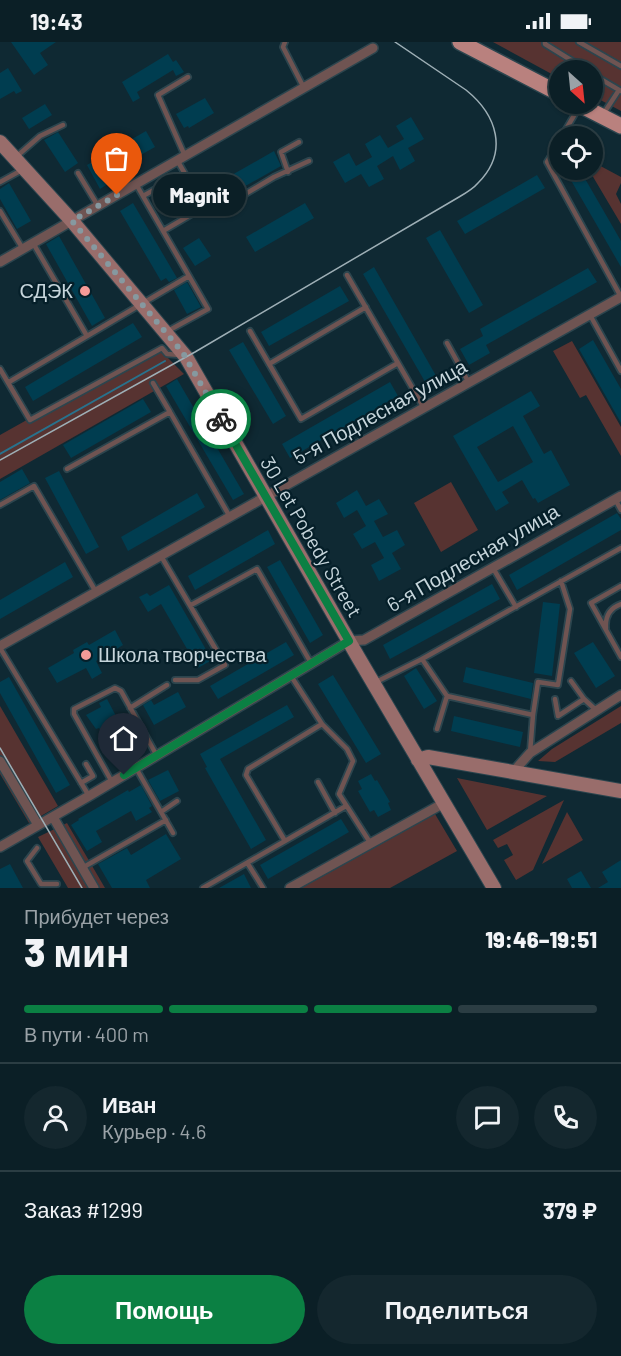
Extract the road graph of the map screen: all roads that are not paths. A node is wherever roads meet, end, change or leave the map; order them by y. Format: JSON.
{"nodes":[{"id":1,"x":285,"y":42,"type":"edge"},
{"id":2,"x":460,"y":42,"type":"edge"},
{"id":3,"x":545,"y":42,"type":"edge"},
{"id":4,"x":579,"y":42,"type":"edge"},
{"id":5,"x":373,"y":48,"type":"dead end"},
{"id":6,"x":571,"y":60,"type":"edge"},
{"id":7,"x":621,"y":66,"type":"edge"},
{"id":8,"x":188,"y":77,"type":"dead end"},
{"id":9,"x":603,"y":80,"type":"edge"},
{"id":10,"x":304,"y":88,"type":"junction"},
{"id":11,"x":549,"y":88,"type":"edge"},
{"id":12,"x":620,"y":90,"type":"edge"},
{"id":13,"x":598,"y":114,"type":"edge"},
{"id":14,"x":602,"y":116,"type":"junction"},
{"id":15,"x":63,"y":125,"type":"dead end"},
{"id":16,"x":621,"y":126,"type":"edge"},
{"id":17,"x":0,"y":142,"type":"edge"},
{"id":18,"x":299,"y":142,"type":"dead end"},
{"id":19,"x":15,"y":158,"type":"junction"},
{"id":20,"x":181,"y":158,"type":"junction"},
{"id":21,"x":309,"y":161,"type":"dead end"},
{"id":22,"x":25,"y":169,"type":"junction"},
{"id":23,"x":288,"y":172,"type":"junction"},
{"id":24,"x":78,"y":173,"type":"dead end"},
{"id":25,"x":557,"y":180,"type":"edge"},
{"id":26,"x":170,"y":181,"type":"dead end"},
{"id":27,"x":0,"y":182,"type":"edge"},
{"id":28,"x":136,"y":184,"type":"junction"},
{"id":29,"x":143,"y":196,"type":"junction"},
{"id":30,"x":98,"y":206,"type":"junction"},
{"id":31,"x":0,"y":212,"type":"edge"},
{"id":32,"x":192,"y":214,"type":"dead end"},
{"id":33,"x":72,"y":221,"type":"junction"},
{"id":34,"x":164,"y":231,"type":"junction"},
{"id":35,"x":33,"y":243,"type":"junction"},
{"id":36,"x":23,"y":249,"type":"junction"},
{"id":37,"x":0,"y":262,"type":"edge"},
{"id":38,"x":347,"y":275,"type":"dead end"},
{"id":39,"x":189,"y":276,"type":"junction"},
{"id":40,"x":621,"y":297,"type":"edge"},
{"id":41,"x":142,"y":304,"type":"junction"},
{"id":42,"x":366,"y":308,"type":"junction"},
{"id":43,"x":590,"y":315,"type":"junction"},
{"id":44,"x":250,"y":331,"type":"dead end"},
{"id":45,"x":165,"y":333,"type":"junction"},
{"id":46,"x":87,"y":336,"type":"junction"},
{"id":47,"x":447,"y":343,"type":"dead end"},
{"id":48,"x":186,"y":357,"type":"junction"},
{"id":49,"x":621,"y":357,"type":"edge"},
{"id":50,"x":615,"y":361,"type":"junction"},
{"id":51,"x":398,"y":363,"type":"junction"},
{"id":52,"x":270,"y":364,"type":"junction"},
{"id":53,"x":0,"y":369,"type":"edge"},
{"id":54,"x":621,"y":371,"type":"edge"},
{"id":55,"x":9,"y":382,"type":"junction"},
{"id":56,"x":153,"y":383,"type":"dead end"},
{"id":57,"x":469,"y":383,"type":"junction"},
{"id":58,"x":424,"y":408,"type":"junction"},
{"id":59,"x":170,"y":412,"type":"junction"},
{"id":60,"x":67,"y":469,"type":"dead end"},
{"id":61,"x":266,"y":497,"type":"junction"},
{"id":62,"x":618,"y":498,"type":"edge"},
{"id":63,"x":0,"y":505,"type":"edge"},
{"id":64,"x":621,"y":510,"type":"edge"},
{"id":65,"x":230,"y":517,"type":"junction"},
{"id":66,"x":621,"y":548,"type":"edge"},
{"id":67,"x":161,"y":555,"type":"junction"},
{"id":68,"x":493,"y":568,"type":"junction"},
{"id":69,"x":561,"y":581,"type":"junction"},
{"id":70,"x":621,"y":586,"type":"edge"},
{"id":71,"x":96,"y":592,"type":"junction"},
{"id":72,"x":621,"y":604,"type":"edge"},
{"id":73,"x":191,"y":605,"type":"junction"},
{"id":74,"x":516,"y":607,"type":"junction"},
{"id":75,"x":606,"y":631,"type":"junction"},
{"id":76,"x":349,"y":641,"type":"junction"},
{"id":77,"x":0,"y":647,"type":"edge"},
{"id":78,"x":621,"y":657,"type":"edge"},
{"id":79,"x":422,"y":658,"type":"junction"},
{"id":80,"x":311,"y":663,"type":"junction"},
{"id":81,"x":291,"y":676,"type":"junction"},
{"id":82,"x":175,"y":680,"type":"dead end"},
{"id":83,"x":571,"y":681,"type":"dead end"},
{"id":84,"x":373,"y":683,"type":"junction"},
{"id":85,"x":167,"y":685,"type":"dead end"},
{"id":86,"x":621,"y":695,"type":"edge"},
{"id":87,"x":447,"y":696,"type":"junction"},
{"id":88,"x":555,"y":699,"type":"dead end"},
{"id":89,"x":584,"y":699,"type":"junction"},
{"id":90,"x":130,"y":708,"type":"junction"},
{"id":91,"x":597,"y":711,"type":"junction"},
{"id":92,"x":532,"y":715,"type":"junction"},
{"id":93,"x":322,"y":724,"type":"junction"},
{"id":94,"x":436,"y":729,"type":"dead end"},
{"id":95,"x":530,"y":753,"type":"junction"},
{"id":96,"x":157,"y":756,"type":"junction"},
{"id":97,"x":418,"y":760,"type":"junction"},
{"id":98,"x":0,"y":761,"type":"edge"},
{"id":99,"x":86,"y":764,"type":"dead end"},
{"id":100,"x":136,"y":768,"type":"junction"},
{"id":101,"x":513,"y":772,"type":"junction"},
{"id":102,"x":112,"y":782,"type":"junction"},
{"id":103,"x":81,"y":783,"type":"junction"},
{"id":104,"x":318,"y":783,"type":"dead end"},
{"id":105,"x":621,"y":791,"type":"edge"},
{"id":106,"x":89,"y":796,"type":"junction"},
{"id":107,"x":177,"y":801,"type":"dead end"},
{"id":108,"x":444,"y":803,"type":"junction"},
{"id":109,"x":346,"y":806,"type":"junction"},
{"id":110,"x":160,"y":812,"type":"junction"},
{"id":111,"x":335,"y":813,"type":"junction"},
{"id":112,"x":52,"y":817,"type":"junction"},
{"id":113,"x":166,"y":820,"type":"junction"},
{"id":114,"x":38,"y":825,"type":"junction"},
{"id":115,"x":173,"y":833,"type":"dead end"},
{"id":116,"x":285,"y":841,"type":"junction"},
{"id":117,"x":371,"y":844,"type":"junction"},
{"id":118,"x":0,"y":847,"type":"edge"},
{"id":119,"x":37,"y":848,"type":"dead end"},
{"id":120,"x":248,"y":864,"type":"junction"},
{"id":121,"x":82,"y":868,"type":"junction"},
{"id":122,"x":57,"y":884,"type":"dead end"},
{"id":123,"x":94,"y":888,"type":"edge"},
{"id":124,"x":203,"y":888,"type":"edge"},
{"id":125,"x":263,"y":888,"type":"edge"},
{"id":126,"x":290,"y":888,"type":"edge"},
{"id":127,"x":494,"y":888,"type":"edge"}],
"edges":[{"from":1,"to":10,"type":"lane"},
{"from":2,"to":11,"type":"main road"},
{"from":3,"to":6,"type":"lane"},
{"from":4,"to":7,"type":"lane"},
{"from":5,"to":10,"type":"street"},
{"from":8,"to":20,"type":"lane"},
{"from":9,"to":12,"type":"lane"},
{"from":10,"to":20,"type":"street"},
{"from":12,"to":14,"type":"lane"},
{"from":13,"to":14,"type":"main road"},
{"from":14,"to":16,"type":"main road"},
{"from":15,"to":19,"type":"lane"},
{"from":17,"to":19,"type":"main road","name":"30 Let Pobedy Street"},
{"from":18,"to":23,"type":"lane"},
{"from":19,"to":22,"type":"main road","name":"30 Let Pobedy Street"},
{"from":20,"to":23,"type":"lane"},
{"from":20,"to":28,"type":"street"},
{"from":21,"to":23,"type":"lane"},
{"from":22,"to":27,"type":"lane"},
{"from":22,"to":33,"type":"main road","name":"30 Let Pobedy Street"},
{"from":24,"to":30,"type":"lane"},
{"from":25,"to":40,"type":"lane"},
{"from":26,"to":29,"type":"lane"},
{"from":28,"to":29,"type":"lane"},
{"from":28,"to":30,"type":"street"},
{"from":29,"to":34,"type":"lane"},
{"from":30,"to":33,"type":"street"},
{"from":31,"to":36,"type":"lane"},
{"from":32,"to":34,"type":"lane"},
{"from":33,"to":35,"type":"street"},
{"from":33,"to":41,"type":"main road","name":"30 Let Pobedy Street"},
{"from":34,"to":39,"type":"lane"},
{"from":35,"to":36,"type":"street"},
{"from":35,"to":46,"type":"lane"},
{"from":36,"to":37,"type":"street"},
{"from":38,"to":42,"type":"lane"},
{"from":39,"to":41,"type":"lane"},
{"from":39,"to":45,"type":"lane"},
{"from":40,"to":43,"type":"street","name":"5-я Подлесная улица"},
{"from":41,"to":45,"type":"main road","name":"30 Let Pobedy Street"},
{"from":41,"to":46,"type":"lane"},
{"from":42,"to":51,"type":"lane"},
{"from":42,"to":52,"type":"lane"},
{"from":43,"to":50,"type":"lane"},
{"from":43,"to":57,"type":"street","name":"5-я Подлесная улица"},
{"from":44,"to":52,"type":"lane"},
{"from":45,"to":48,"type":"main road","name":"30 Let Pobedy Street"},
{"from":46,"to":55,"type":"lane"},
{"from":47,"to":57,"type":"lane"},
{"from":48,"to":55,"type":"lane"},
{"from":48,"to":61,"type":"main road","name":"30 Let Pobedy Street"},
{"from":49,"to":50,"type":"lane"},
{"from":50,"to":54,"type":"lane"},
{"from":51,"to":52,"type":"lane"},
{"from":51,"to":58,"type":"lane"},
{"from":53,"to":55,"type":"lane"},
{"from":56,"to":59,"type":"lane"},
{"from":57,"to":58,"type":"street","name":"5-я Подлесная улица"},
{"from":58,"to":61,"type":"street","name":"5-я Подлесная улица"},
{"from":59,"to":60,"type":"lane"},
{"from":59,"to":65,"type":"lane"},
{"from":61,"to":65,"type":"street","name":"5-я Подлесная улица"},
{"from":61,"to":76,"type":"main road","name":"30 Let Pobedy Street"},
{"from":62,"to":64,"type":"lane"},
{"from":62,"to":68,"type":"street","name":"6-я Подлесная улица"},
{"from":63,"to":71,"type":"lane"},
{"from":65,"to":67,"type":"street","name":"5-я Подлесная улица"},
{"from":66,"to":69,"type":"lane"},
{"from":67,"to":71,"type":"street","name":"5-я Подлесная улица"},
{"from":67,"to":73,"type":"lane"},
{"from":68,"to":74,"type":"lane"},
{"from":68,"to":76,"type":"street","name":"6-я Подлесная улица"},
{"from":69,"to":74,"type":"lane"},
{"from":69,"to":92,"type":"lane"},
{"from":70,"to":75,"type":"lane"},
{"from":71,"to":77,"type":"street","name":"5-я Подлесная улица"},
{"from":72,"to":75,"type":"lane"},
{"from":73,"to":80,"type":"lane"},
{"from":73,"to":82,"type":"lane"},
{"from":74,"to":79,"type":"lane"},
{"from":75,"to":78,"type":"lane"},
{"from":76,"to":80,"type":"street","name":"6-я Подлесная улица"},
{"from":76,"to":84,"type":"main road","name":"30 Let Pobedy Street"},
{"from":77,"to":103,"type":"lane"},
{"from":79,"to":84,"type":"lane"},
{"from":79,"to":87,"type":"lane"},
{"from":80,"to":81,"type":"street","name":"6-я Подлесная улица"},
{"from":81,"to":93,"type":"lane"},
{"from":81,"to":96,"type":"street","name":"6-я Подлесная улица"},
{"from":83,"to":89,"type":"lane"},
{"from":84,"to":97,"type":"main road","name":"30 Let Pobedy Street"},
{"from":85,"to":90,"type":"lane"},
{"from":86,"to":91,"type":"street"},
{"from":87,"to":92,"type":"lane"},
{"from":87,"to":94,"type":"lane"},
{"from":88,"to":89,"type":"lane"},
{"from":89,"to":91,"type":"lane"},
{"from":90,"to":96,"type":"lane"},
{"from":90,"to":102,"type":"lane"},
{"from":91,"to":95,"type":"street"},
{"from":92,"to":95,"type":"lane"},
{"from":93,"to":109,"type":"lane"},
{"from":93,"to":116,"type":"lane"},
{"from":95,"to":101,"type":"street"},
{"from":96,"to":100,"type":"street","name":"6-я Подлесная улица"},
{"from":97,"to":101,"type":"main road"},
{"from":97,"to":108,"type":"main road","name":"30 Let Pobedy Street"},
{"from":98,"to":114,"type":"street"},
{"from":99,"to":103,"type":"lane"},
{"from":100,"to":102,"type":"street","name":"6-я Подлесная улица"},
{"from":100,"to":110,"type":"lane"},
{"from":101,"to":105,"type":"main road"},
{"from":102,"to":106,"type":"street","name":"6-я Подлесная улица"},
{"from":103,"to":106,"type":"lane"},
{"from":104,"to":111,"type":"lane"},
{"from":106,"to":112,"type":"street","name":"6-я Подлесная улица"},
{"from":107,"to":110,"type":"lane"},
{"from":108,"to":117,"type":"street"},
{"from":108,"to":127,"type":"main road","name":"30 Let Pobedy Street"},
{"from":109,"to":111,"type":"lane"},
{"from":109,"to":117,"type":"lane"},
{"from":110,"to":113,"type":"lane"},
{"from":111,"to":116,"type":"lane"},
{"from":112,"to":114,"type":"street","name":"6-я Подлесная улица"},
{"from":112,"to":121,"type":"street"},
{"from":113,"to":115,"type":"lane"},
{"from":113,"to":121,"type":"lane"},
{"from":114,"to":118,"type":"street","name":"6-я Подлесная улица"},
{"from":116,"to":120,"type":"lane"},
{"from":117,"to":126,"type":"street"},
{"from":119,"to":122,"type":"lane"},
{"from":120,"to":124,"type":"lane"},
{"from":120,"to":125,"type":"lane"},
{"from":121,"to":123,"type":"street"}]}
